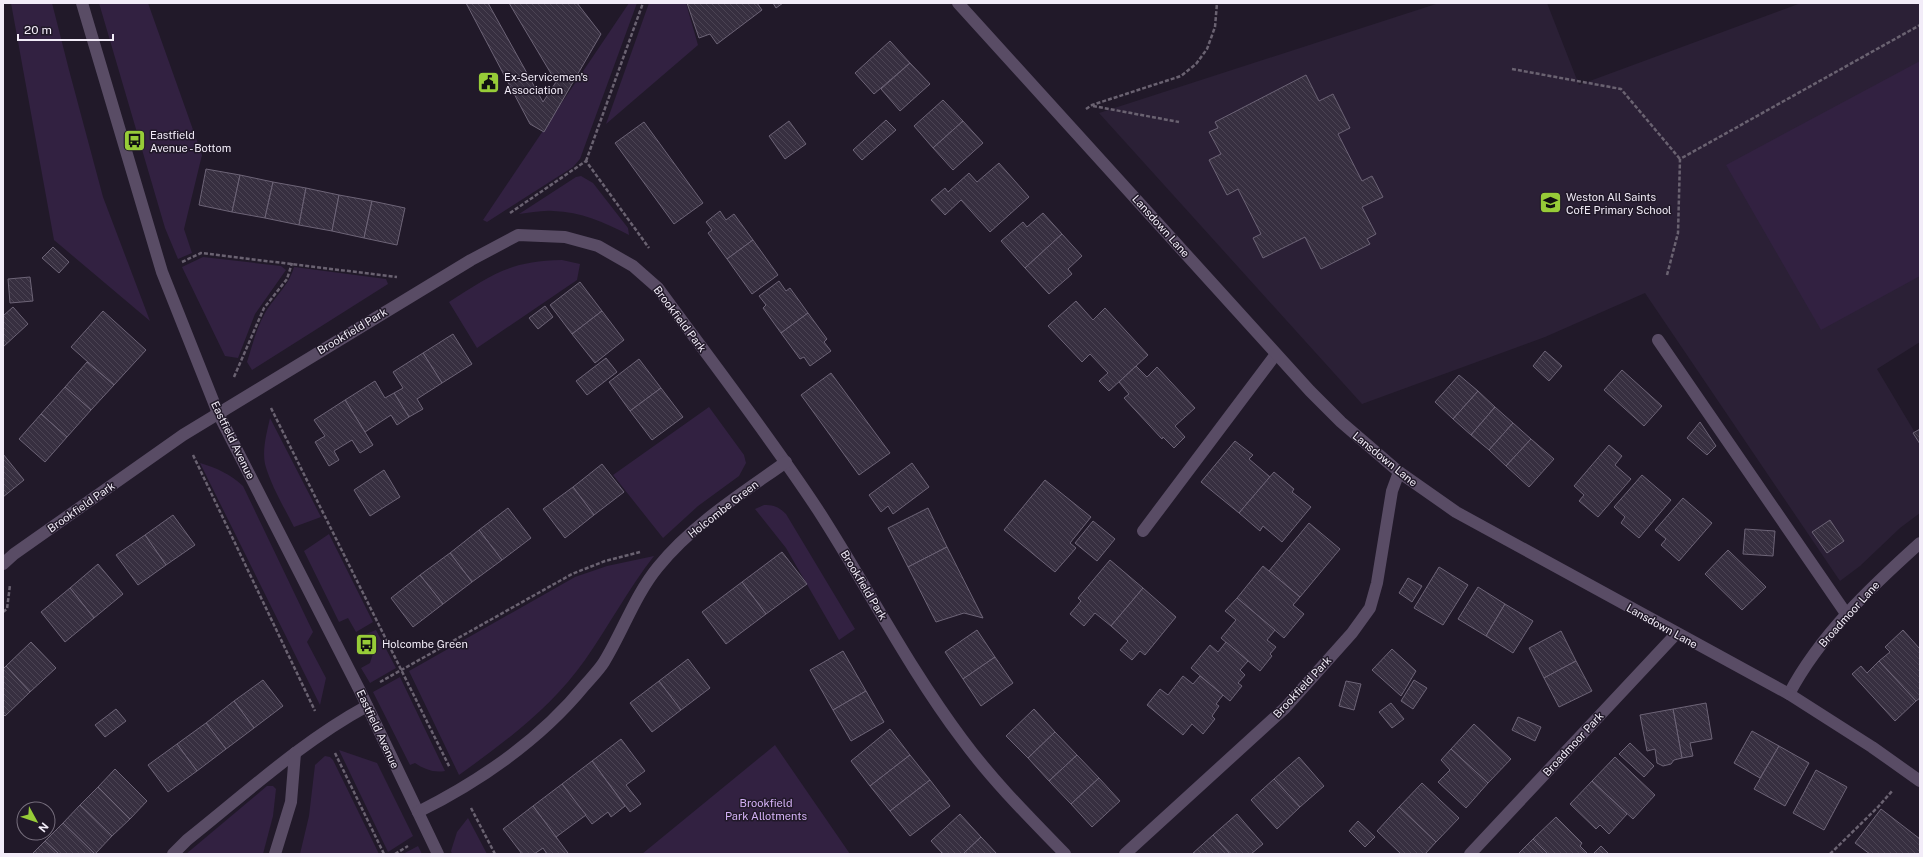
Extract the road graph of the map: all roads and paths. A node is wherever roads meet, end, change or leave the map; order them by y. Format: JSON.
{"nodes":[{"id":1,"x":82,"y":3,"type":"edge"},
{"id":2,"x":643,"y":3,"type":"edge"},
{"id":3,"x":958,"y":3,"type":"edge"},
{"id":4,"x":1217,"y":3,"type":"edge"},
{"id":5,"x":1920,"y":25,"type":"edge"},
{"id":6,"x":1512,"y":69,"type":"dead end"},
{"id":7,"x":1092,"y":105,"type":"junction"},
{"id":8,"x":1084,"y":111,"type":"dead end"},
{"id":9,"x":1180,"y":122,"type":"dead end"},
{"id":10,"x":1680,"y":160,"type":"junction"},
{"id":11,"x":586,"y":161,"type":"junction"},
{"id":12,"x":505,"y":216,"type":"dead end"},
{"id":13,"x":651,"y":250,"type":"dead end"},
{"id":14,"x":182,"y":262,"type":"dead end"},
{"id":15,"x":292,"y":263,"type":"junction"},
{"id":16,"x":1667,"y":275,"type":"dead end"},
{"id":17,"x":404,"y":278,"type":"dead end"},
{"id":18,"x":1658,"y":340,"type":"dead end"},
{"id":19,"x":1276,"y":354,"type":"junction"},
{"id":20,"x":245,"y":396,"type":"junction"},
{"id":21,"x":267,"y":412,"type":"dead end"},
{"id":22,"x":218,"y":413,"type":"junction"},
{"id":23,"x":183,"y":435,"type":"junction"},
{"id":24,"x":786,"y":462,"type":"junction"},
{"id":25,"x":1399,"y":472,"type":"junction"},
{"id":26,"x":1143,"y":531,"type":"dead end"},
{"id":27,"x":1920,"y":543,"type":"edge"},
{"id":28,"x":642,"y":551,"type":"dead end"},
{"id":29,"x":3,"y":564,"type":"edge"},
{"id":30,"x":1847,"y":615,"type":"junction"},
{"id":31,"x":1676,"y":634,"type":"junction"},
{"id":32,"x":402,"y":671,"type":"junction"},
{"id":33,"x":360,"y":691,"type":"junction"},
{"id":34,"x":1789,"y":694,"type":"junction"},
{"id":35,"x":367,"y":706,"type":"junction"},
{"id":36,"x":325,"y":732,"type":"junction"},
{"id":37,"x":295,"y":753,"type":"junction"},
{"id":38,"x":1920,"y":781,"type":"edge"},
{"id":39,"x":1889,"y":785,"type":"dead end"},
{"id":40,"x":461,"y":790,"type":"junction"},
{"id":41,"x":418,"y":812,"type":"junction"},
{"id":42,"x":173,"y":854,"type":"edge"},
{"id":43,"x":275,"y":854,"type":"edge"},
{"id":44,"x":384,"y":854,"type":"edge"},
{"id":45,"x":438,"y":854,"type":"edge"},
{"id":46,"x":495,"y":854,"type":"edge"},
{"id":47,"x":1065,"y":854,"type":"edge"},
{"id":48,"x":1125,"y":854,"type":"edge"},
{"id":49,"x":1470,"y":854,"type":"edge"},
{"id":50,"x":1830,"y":854,"type":"edge"}],
"edges":[{"from":1,"to":22,"type":"street","name":"Eastfield Avenue"},
{"from":2,"to":11,"type":"path"},
{"from":3,"to":19,"type":"street","name":"Lansdown Lane"},
{"from":4,"to":7,"type":"path"},
{"from":5,"to":10,"type":"path"},
{"from":6,"to":10,"type":"path"},
{"from":7,"to":8,"type":"path"},
{"from":7,"to":9,"type":"path"},
{"from":10,"to":16,"type":"path"},
{"from":11,"to":12,"type":"path"},
{"from":11,"to":13,"type":"path"},
{"from":14,"to":15,"type":"path"},
{"from":15,"to":17,"type":"path"},
{"from":15,"to":20,"type":"path"},
{"from":18,"to":30,"type":"street"},
{"from":19,"to":25,"type":"street","name":"Lansdown Lane"},
{"from":19,"to":26,"type":"street"},
{"from":20,"to":22,"type":"street","name":"Brookfield Park"},
{"from":20,"to":24,"type":"street","name":"Brookfield Park"},
{"from":21,"to":32,"type":"path"},
{"from":22,"to":23,"type":"street","name":"Brookfield Park"},
{"from":22,"to":33,"type":"street","name":"Eastfield Avenue"},
{"from":23,"to":29,"type":"street","name":"Brookfield Park"},
{"from":23,"to":36,"type":"path"},
{"from":24,"to":40,"type":"street","name":"Holcombe Green"},
{"from":24,"to":47,"type":"street","name":"Brookfield Park"},
{"from":25,"to":31,"type":"street","name":"Lansdown Lane"},
{"from":25,"to":48,"type":"street","name":"Brookfield Park"},
{"from":27,"to":30,"type":"street","name":"Broadmoor Lane"},
{"from":28,"to":32,"type":"path"},
{"from":30,"to":34,"type":"street","name":"Broadmoor Lane"},
{"from":31,"to":34,"type":"street","name":"Lansdown Lane"},
{"from":31,"to":49,"type":"street","name":"Broadmoor Park"},
{"from":32,"to":33,"type":"path"},
{"from":32,"to":40,"type":"path"},
{"from":33,"to":35,"type":"street","name":"Eastfield Avenue"},
{"from":34,"to":38,"type":"street","name":"Lansdown Lane"},
{"from":35,"to":36,"type":"street"},
{"from":35,"to":41,"type":"street","name":"Eastfield Avenue"},
{"from":36,"to":37,"type":"street"},
{"from":36,"to":44,"type":"path"},
{"from":37,"to":42,"type":"street"},
{"from":37,"to":43,"type":"street"},
{"from":39,"to":50,"type":"path"},
{"from":40,"to":41,"type":"street","name":"Holcombe Green"},
{"from":40,"to":46,"type":"path"},
{"from":41,"to":45,"type":"street","name":"Eastfield Avenue"}]}
